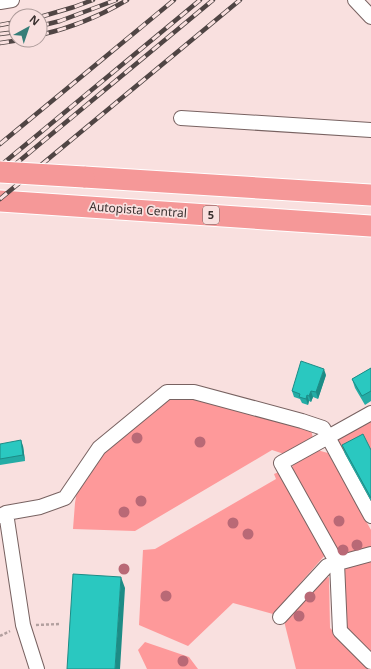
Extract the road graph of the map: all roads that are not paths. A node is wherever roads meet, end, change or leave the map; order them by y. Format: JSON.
{"nodes":[{"id":1,"x":12,"y":0,"type":"edge"},
{"id":2,"x":355,"y":0,"type":"edge"},
{"id":3,"x":0,"y":2,"type":"edge"},
{"id":4,"x":371,"y":17,"type":"edge"},
{"id":5,"x":181,"y":118,"type":"dead end"},
{"id":6,"x":371,"y":130,"type":"edge"},
{"id":7,"x":0,"y":172,"type":"edge"},
{"id":8,"x":371,"y":195,"type":"edge"},
{"id":9,"x":0,"y":202,"type":"edge"},
{"id":10,"x":371,"y":226,"type":"edge"},
{"id":11,"x":371,"y":412,"type":"edge"},
{"id":12,"x":328,"y":437,"type":"junction"},
{"id":13,"x":3,"y":514,"type":"edge"},
{"id":14,"x":371,"y":516,"type":"edge"},
{"id":15,"x":371,"y":554,"type":"edge"},
{"id":16,"x":337,"y":563,"type":"junction"},
{"id":17,"x":280,"y":616,"type":"dead end"},
{"id":18,"x":371,"y":662,"type":"edge"},
{"id":19,"x":37,"y":669,"type":"edge"}],
"edges":[{"from":1,"to":3,"type":"lane"},
{"from":2,"to":4,"type":"lane"},
{"from":5,"to":6,"type":"lane"},
{"from":7,"to":8,"type":"highway","bridge":true},
{"from":9,"to":10,"type":"highway","name":"Autopista Central","number":"5"},
{"from":11,"to":12,"type":"lane"},
{"from":12,"to":13,"type":"lane"},
{"from":12,"to":14,"type":"lane"},
{"from":12,"to":16,"type":"lane"},
{"from":13,"to":19,"type":"lane"},
{"from":15,"to":16,"type":"lane"},
{"from":16,"to":17,"type":"lane"},
{"from":16,"to":18,"type":"lane"}]}
